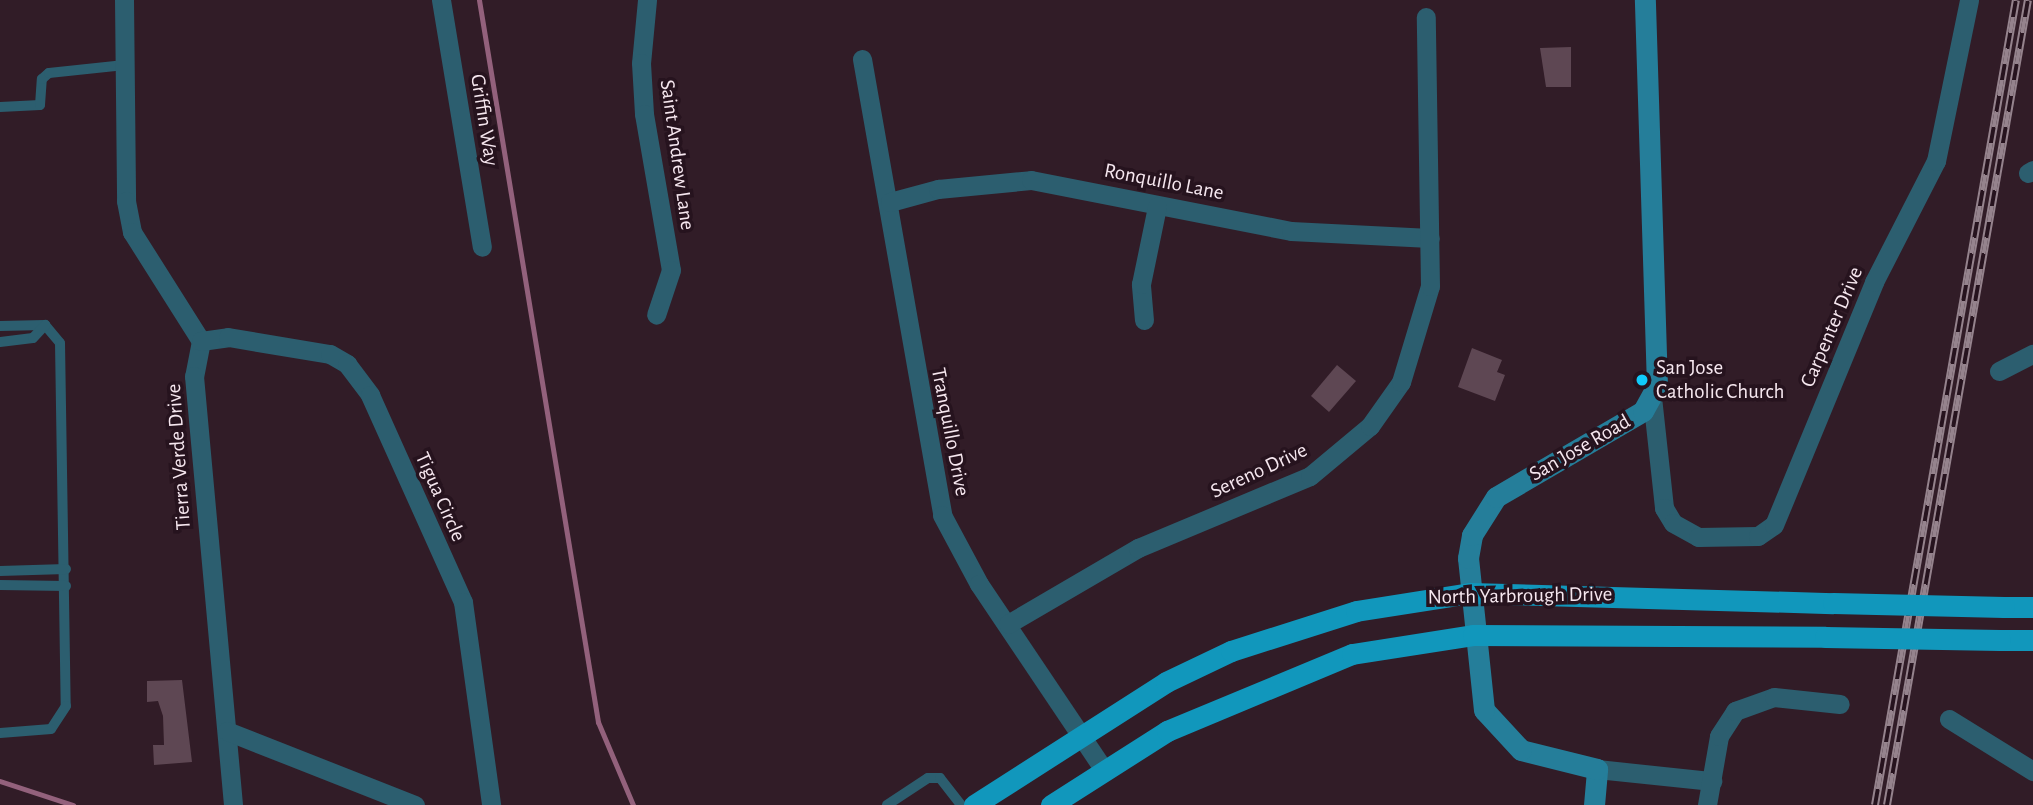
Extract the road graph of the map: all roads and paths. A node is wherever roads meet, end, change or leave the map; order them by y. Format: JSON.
{"nodes":[{"id":1,"x":124,"y":0,"type":"edge"},
{"id":2,"x":441,"y":0,"type":"edge"},
{"id":3,"x":647,"y":0,"type":"edge"},
{"id":4,"x":1645,"y":0,"type":"edge"},
{"id":5,"x":1969,"y":0,"type":"edge"},
{"id":6,"x":1426,"y":17,"type":"dead end"},
{"id":7,"x":862,"y":59,"type":"dead end"},
{"id":8,"x":125,"y":65,"type":"junction"},
{"id":9,"x":0,"y":107,"type":"edge"},
{"id":10,"x":891,"y":202,"type":"junction"},
{"id":11,"x":1157,"y":206,"type":"junction"},
{"id":12,"x":1430,"y":238,"type":"junction"},
{"id":13,"x":482,"y":247,"type":"dead end"},
{"id":14,"x":656,"y":314,"type":"dead end"},
{"id":15,"x":1144,"y":320,"type":"dead end"},
{"id":16,"x":45,"y":325,"type":"junction"},
{"id":17,"x":0,"y":326,"type":"edge"},
{"id":18,"x":201,"y":341,"type":"junction"},
{"id":19,"x":0,"y":342,"type":"edge"},
{"id":20,"x":2033,"y":354,"type":"edge"},
{"id":21,"x":1999,"y":371,"type":"dead end"},
{"id":22,"x":1652,"y":397,"type":"junction"},
{"id":23,"x":66,"y":569,"type":"junction"},
{"id":24,"x":0,"y":571,"type":"edge"},
{"id":25,"x":0,"y":585,"type":"edge"},
{"id":26,"x":66,"y":586,"type":"junction"},
{"id":27,"x":1470,"y":593,"type":"junction"},
{"id":28,"x":2033,"y":607,"type":"edge"},
{"id":29,"x":1008,"y":624,"type":"junction"},
{"id":30,"x":1472,"y":635,"type":"junction"},
{"id":31,"x":2033,"y":640,"type":"edge"},
{"id":32,"x":1840,"y":704,"type":"dead end"},
{"id":33,"x":1949,"y":719,"type":"dead end"},
{"id":34,"x":227,"y":731,"type":"junction"},
{"id":35,"x":0,"y":733,"type":"edge"},
{"id":36,"x":1078,"y":735,"type":"junction"},
{"id":37,"x":1597,"y":769,"type":"junction"},
{"id":38,"x":1104,"y":770,"type":"junction"},
{"id":39,"x":2033,"y":771,"type":"edge"},
{"id":40,"x":1712,"y":781,"type":"junction"},
{"id":41,"x":233,"y":805,"type":"edge"},
{"id":42,"x":415,"y":805,"type":"edge"},
{"id":43,"x":491,"y":805,"type":"edge"},
{"id":44,"x":887,"y":805,"type":"edge"},
{"id":45,"x":961,"y":805,"type":"edge"},
{"id":46,"x":974,"y":805,"type":"edge"},
{"id":47,"x":1051,"y":805,"type":"edge"},
{"id":48,"x":1594,"y":805,"type":"edge"},
{"id":49,"x":1707,"y":805,"type":"edge"}],
"edges":[{"from":1,"to":8,"type":"street"},
{"from":2,"to":13,"type":"street","name":"Griffin Way"},
{"from":3,"to":14,"type":"street","name":"Saint Andrew Lane"},
{"from":4,"to":22,"type":"street"},
{"from":5,"to":22,"type":"street","name":"Carpenter Drive"},
{"from":6,"to":12,"type":"street","name":"Sereno Drive"},
{"from":7,"to":10,"type":"street","name":"Tranquillo Drive"},
{"from":8,"to":9,"type":"lane"},
{"from":8,"to":18,"type":"street"},
{"from":10,"to":11,"type":"street","name":"Ronquillo Lane"},
{"from":10,"to":29,"type":"street","name":"Tranquillo Drive"},
{"from":11,"to":12,"type":"street","name":"Ronquillo Lane"},
{"from":11,"to":15,"type":"street"},
{"from":12,"to":29,"type":"street","name":"Sereno Drive"},
{"from":16,"to":17,"type":"lane"},
{"from":16,"to":19,"type":"lane"},
{"from":16,"to":23,"type":"lane"},
{"from":18,"to":34,"type":"street","name":"Tierra Verde Drive"},
{"from":18,"to":43,"type":"street","name":"Tigua Circle"},
{"from":20,"to":21,"type":"street"},
{"from":22,"to":27,"type":"street","name":"San Jose Road"},
{"from":23,"to":24,"type":"lane"},
{"from":23,"to":26,"type":"lane"},
{"from":25,"to":26,"type":"lane"},
{"from":26,"to":35,"type":"lane"},
{"from":27,"to":28,"type":"main road","name":"North Yarbrough Drive","bridge":true},
{"from":27,"to":30,"type":"street","name":"San Jose Road"},
{"from":27,"to":36,"type":"main road","name":"North Yarbrough Drive"},
{"from":29,"to":36,"type":"street","name":"Tranquillo Drive"},
{"from":30,"to":31,"type":"main road","name":"North Yarbrough Drive","bridge":true},
{"from":30,"to":37,"type":"street","name":"San Jose Road"},
{"from":30,"to":38,"type":"main road","name":"North Yarbrough Drive"},
{"from":32,"to":40,"type":"street"},
{"from":33,"to":39,"type":"street"},
{"from":34,"to":41,"type":"street","name":"Tierra Verde Drive"},
{"from":34,"to":42,"type":"street"},
{"from":36,"to":38,"type":"street","name":"Tranquillo Drive"},
{"from":36,"to":46,"type":"main road","name":"North Yarbrough Drive"},
{"from":37,"to":40,"type":"street"},
{"from":37,"to":48,"type":"street"},
{"from":38,"to":47,"type":"main road","name":"North Yarbrough Drive"},
{"from":40,"to":49,"type":"street"},
{"from":44,"to":45,"type":"lane"}]}
